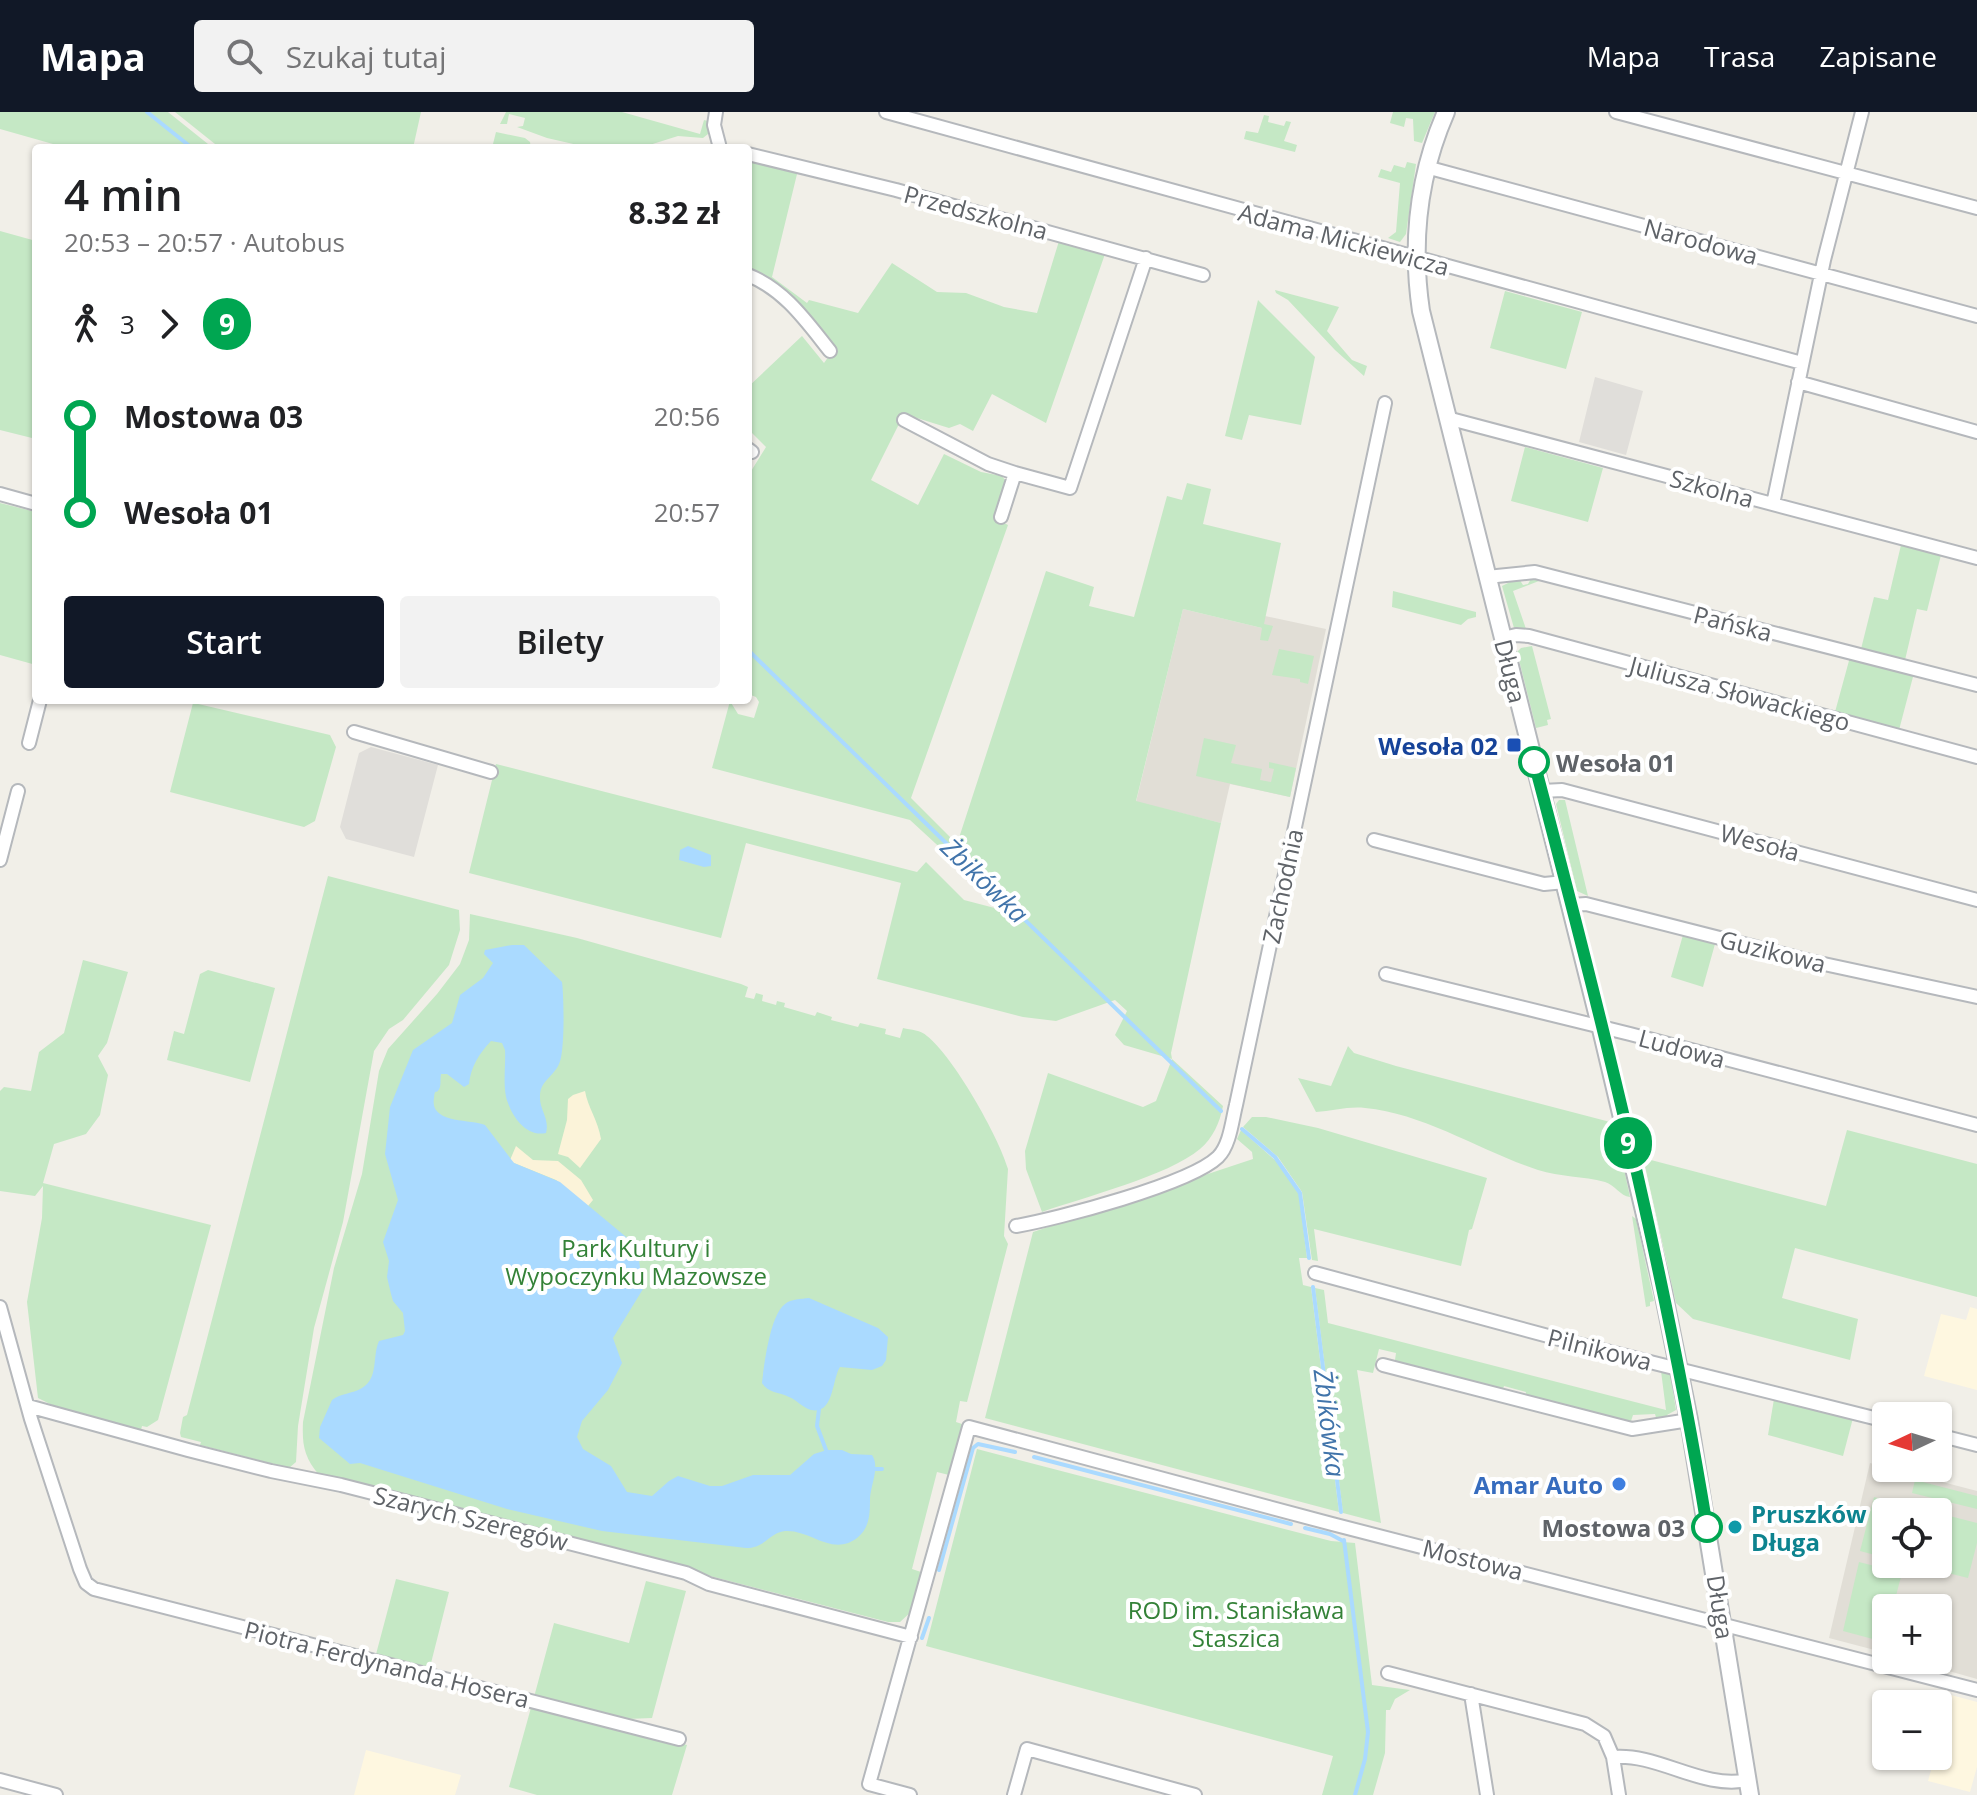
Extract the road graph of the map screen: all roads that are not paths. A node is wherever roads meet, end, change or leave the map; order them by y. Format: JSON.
{"nodes":[{"id":1,"x":716,"y":112,"type":"edge"},
{"id":2,"x":886,"y":112,"type":"edge"},
{"id":3,"x":1446,"y":112,"type":"edge"},
{"id":4,"x":1616,"y":112,"type":"edge"},
{"id":5,"x":1862,"y":112,"type":"edge"},
{"id":6,"x":722,"y":144,"type":"edge"},
{"id":7,"x":752,"y":155,"type":"edge"},
{"id":8,"x":1426,"y":167,"type":"junction"},
{"id":9,"x":1848,"y":174,"type":"junction"},
{"id":10,"x":1977,"y":208,"type":"edge"},
{"id":11,"x":1146,"y":258,"type":"junction"},
{"id":12,"x":1416,"y":259,"type":"junction"},
{"id":13,"x":1822,"y":274,"type":"junction"},
{"id":14,"x":1203,"y":275,"type":"dead end"},
{"id":15,"x":752,"y":277,"type":"edge"},
{"id":16,"x":1977,"y":316,"type":"edge"},
{"id":17,"x":830,"y":351,"type":"dead end"},
{"id":18,"x":1802,"y":363,"type":"junction"},
{"id":19,"x":1798,"y":382,"type":"junction"},
{"id":20,"x":1385,"y":403,"type":"dead end"},
{"id":21,"x":1447,"y":418,"type":"junction"},
{"id":22,"x":904,"y":420,"type":"dead end"},
{"id":23,"x":1977,"y":432,"type":"edge"},
{"id":24,"x":1020,"y":475,"type":"junction"},
{"id":25,"x":0,"y":494,"type":"edge"},
{"id":26,"x":32,"y":503,"type":"edge"},
{"id":27,"x":1773,"y":504,"type":"junction"},
{"id":28,"x":1001,"y":517,"type":"dead end"},
{"id":29,"x":1977,"y":558,"type":"edge"},
{"id":30,"x":1487,"y":577,"type":"junction"},
{"id":31,"x":1503,"y":638,"type":"junction"},
{"id":32,"x":1977,"y":685,"type":"edge"},
{"id":33,"x":39,"y":704,"type":"edge"},
{"id":34,"x":354,"y":732,"type":"dead end"},
{"id":35,"x":29,"y":743,"type":"dead end"},
{"id":36,"x":1977,"y":757,"type":"edge"},
{"id":37,"x":491,"y":772,"type":"dead end"},
{"id":38,"x":18,"y":791,"type":"dead end"},
{"id":39,"x":1542,"y":791,"type":"junction"},
{"id":40,"x":1374,"y":840,"type":"dead end"},
{"id":41,"x":0,"y":860,"type":"edge"},
{"id":42,"x":1565,"y":882,"type":"junction"},
{"id":43,"x":1977,"y":900,"type":"edge"},
{"id":44,"x":1571,"y":905,"type":"junction"},
{"id":45,"x":1386,"y":974,"type":"dead end"},
{"id":46,"x":1977,"y":997,"type":"edge"},
{"id":47,"x":1601,"y":1029,"type":"junction"},
{"id":48,"x":1977,"y":1125,"type":"edge"},
{"id":49,"x":1016,"y":1226,"type":"dead end"},
{"id":50,"x":1315,"y":1273,"type":"dead end"},
{"id":51,"x":0,"y":1307,"type":"edge"},
{"id":52,"x":1383,"y":1365,"type":"dead end"},
{"id":53,"x":1679,"y":1368,"type":"junction"},
{"id":54,"x":28,"y":1406,"type":"junction"},
{"id":55,"x":1872,"y":1417,"type":"edge"},
{"id":56,"x":1689,"y":1420,"type":"junction"},
{"id":57,"x":1952,"y":1439,"type":"edge"},
{"id":58,"x":1977,"y":1445,"type":"edge"},
{"id":59,"x":1723,"y":1624,"type":"junction"},
{"id":60,"x":911,"y":1637,"type":"junction"},
{"id":61,"x":1388,"y":1673,"type":"dead end"},
{"id":62,"x":1977,"y":1690,"type":"edge"},
{"id":63,"x":1471,"y":1694,"type":"junction"},
{"id":64,"x":679,"y":1739,"type":"dead end"},
{"id":65,"x":1613,"y":1757,"type":"junction"},
{"id":66,"x":0,"y":1780,"type":"edge"},
{"id":67,"x":1749,"y":1788,"type":"edge"},
{"id":68,"x":56,"y":1795,"type":"edge"},
{"id":69,"x":910,"y":1795,"type":"edge"},
{"id":70,"x":1014,"y":1795,"type":"edge"},
{"id":71,"x":1195,"y":1795,"type":"edge"},
{"id":72,"x":1487,"y":1795,"type":"edge"},
{"id":73,"x":1619,"y":1795,"type":"edge"}],
"edges":[{"from":1,"to":6,"type":"street"},
{"from":2,"to":12,"type":"street","name":"Adama Mickiewicza"},
{"from":3,"to":8,"type":"street","name":"Długa"},
{"from":4,"to":9,"type":"street"},
{"from":5,"to":9,"type":"street"},
{"from":7,"to":11,"type":"street","name":"Przedszkolna"},
{"from":8,"to":12,"type":"street","name":"Długa"},
{"from":8,"to":13,"type":"street","name":"Narodowa"},
{"from":9,"to":10,"type":"street"},
{"from":9,"to":13,"type":"street"},
{"from":11,"to":14,"type":"street","name":"Przedszkolna"},
{"from":11,"to":24,"type":"street"},
{"from":12,"to":18,"type":"street","name":"Adama Mickiewicza"},
{"from":12,"to":21,"type":"street","name":"Długa"},
{"from":13,"to":16,"type":"street","name":"Narodowa"},
{"from":13,"to":18,"type":"street"},
{"from":15,"to":17,"type":"street"},
{"from":18,"to":19,"type":"street"},
{"from":19,"to":23,"type":"street"},
{"from":19,"to":27,"type":"street"},
{"from":20,"to":49,"type":"street","name":"Zachodnia"},
{"from":21,"to":27,"type":"street","name":"Szkolna"},
{"from":21,"to":30,"type":"street","name":"Długa"},
{"from":22,"to":24,"type":"street"},
{"from":24,"to":28,"type":"street"},
{"from":25,"to":26,"type":"street"},
{"from":27,"to":29,"type":"street","name":"Szkolna"},
{"from":30,"to":31,"type":"street","name":"Długa"},
{"from":30,"to":32,"type":"street","name":"Pańska"},
{"from":31,"to":36,"type":"street","name":"Juliusza Słowackiego"},
{"from":31,"to":39,"type":"street","name":"Długa"},
{"from":33,"to":35,"type":"street"},
{"from":34,"to":37,"type":"street"},
{"from":38,"to":41,"type":"street"},
{"from":39,"to":42,"type":"street","name":"Długa"},
{"from":39,"to":43,"type":"street","name":"Wesoła"},
{"from":40,"to":42,"type":"street"},
{"from":42,"to":44,"type":"street","name":"Długa"},
{"from":44,"to":46,"type":"street","name":"Guzikowa"},
{"from":44,"to":47,"type":"street","name":"Długa"},
{"from":45,"to":47,"type":"street","name":"Ludowa"},
{"from":47,"to":48,"type":"street","name":"Ludowa"},
{"from":47,"to":53,"type":"street","name":"Długa"},
{"from":50,"to":53,"type":"street","name":"Pilnikowa"},
{"from":51,"to":54,"type":"street"},
{"from":52,"to":56,"type":"street"},
{"from":53,"to":55,"type":"street","name":"Pilnikowa"},
{"from":53,"to":56,"type":"street","name":"Długa"},
{"from":54,"to":60,"type":"street","name":"Szarych Szeregów"},
{"from":54,"to":64,"type":"street","name":"Piotra Ferdynanda Hosera"},
{"from":56,"to":59,"type":"street","name":"Długa"},
{"from":57,"to":58,"type":"street"},
{"from":59,"to":60,"type":"street","name":"Mostowa"},
{"from":59,"to":62,"type":"street","name":"Mostowa"},
{"from":59,"to":67,"type":"street","name":"Długa"},
{"from":60,"to":69,"type":"street"},
{"from":61,"to":63,"type":"street"},
{"from":63,"to":65,"type":"street"},
{"from":63,"to":72,"type":"street"},
{"from":65,"to":67,"type":"street"},
{"from":65,"to":73,"type":"street"},
{"from":66,"to":68,"type":"street"},
{"from":70,"to":71,"type":"street"}]}
